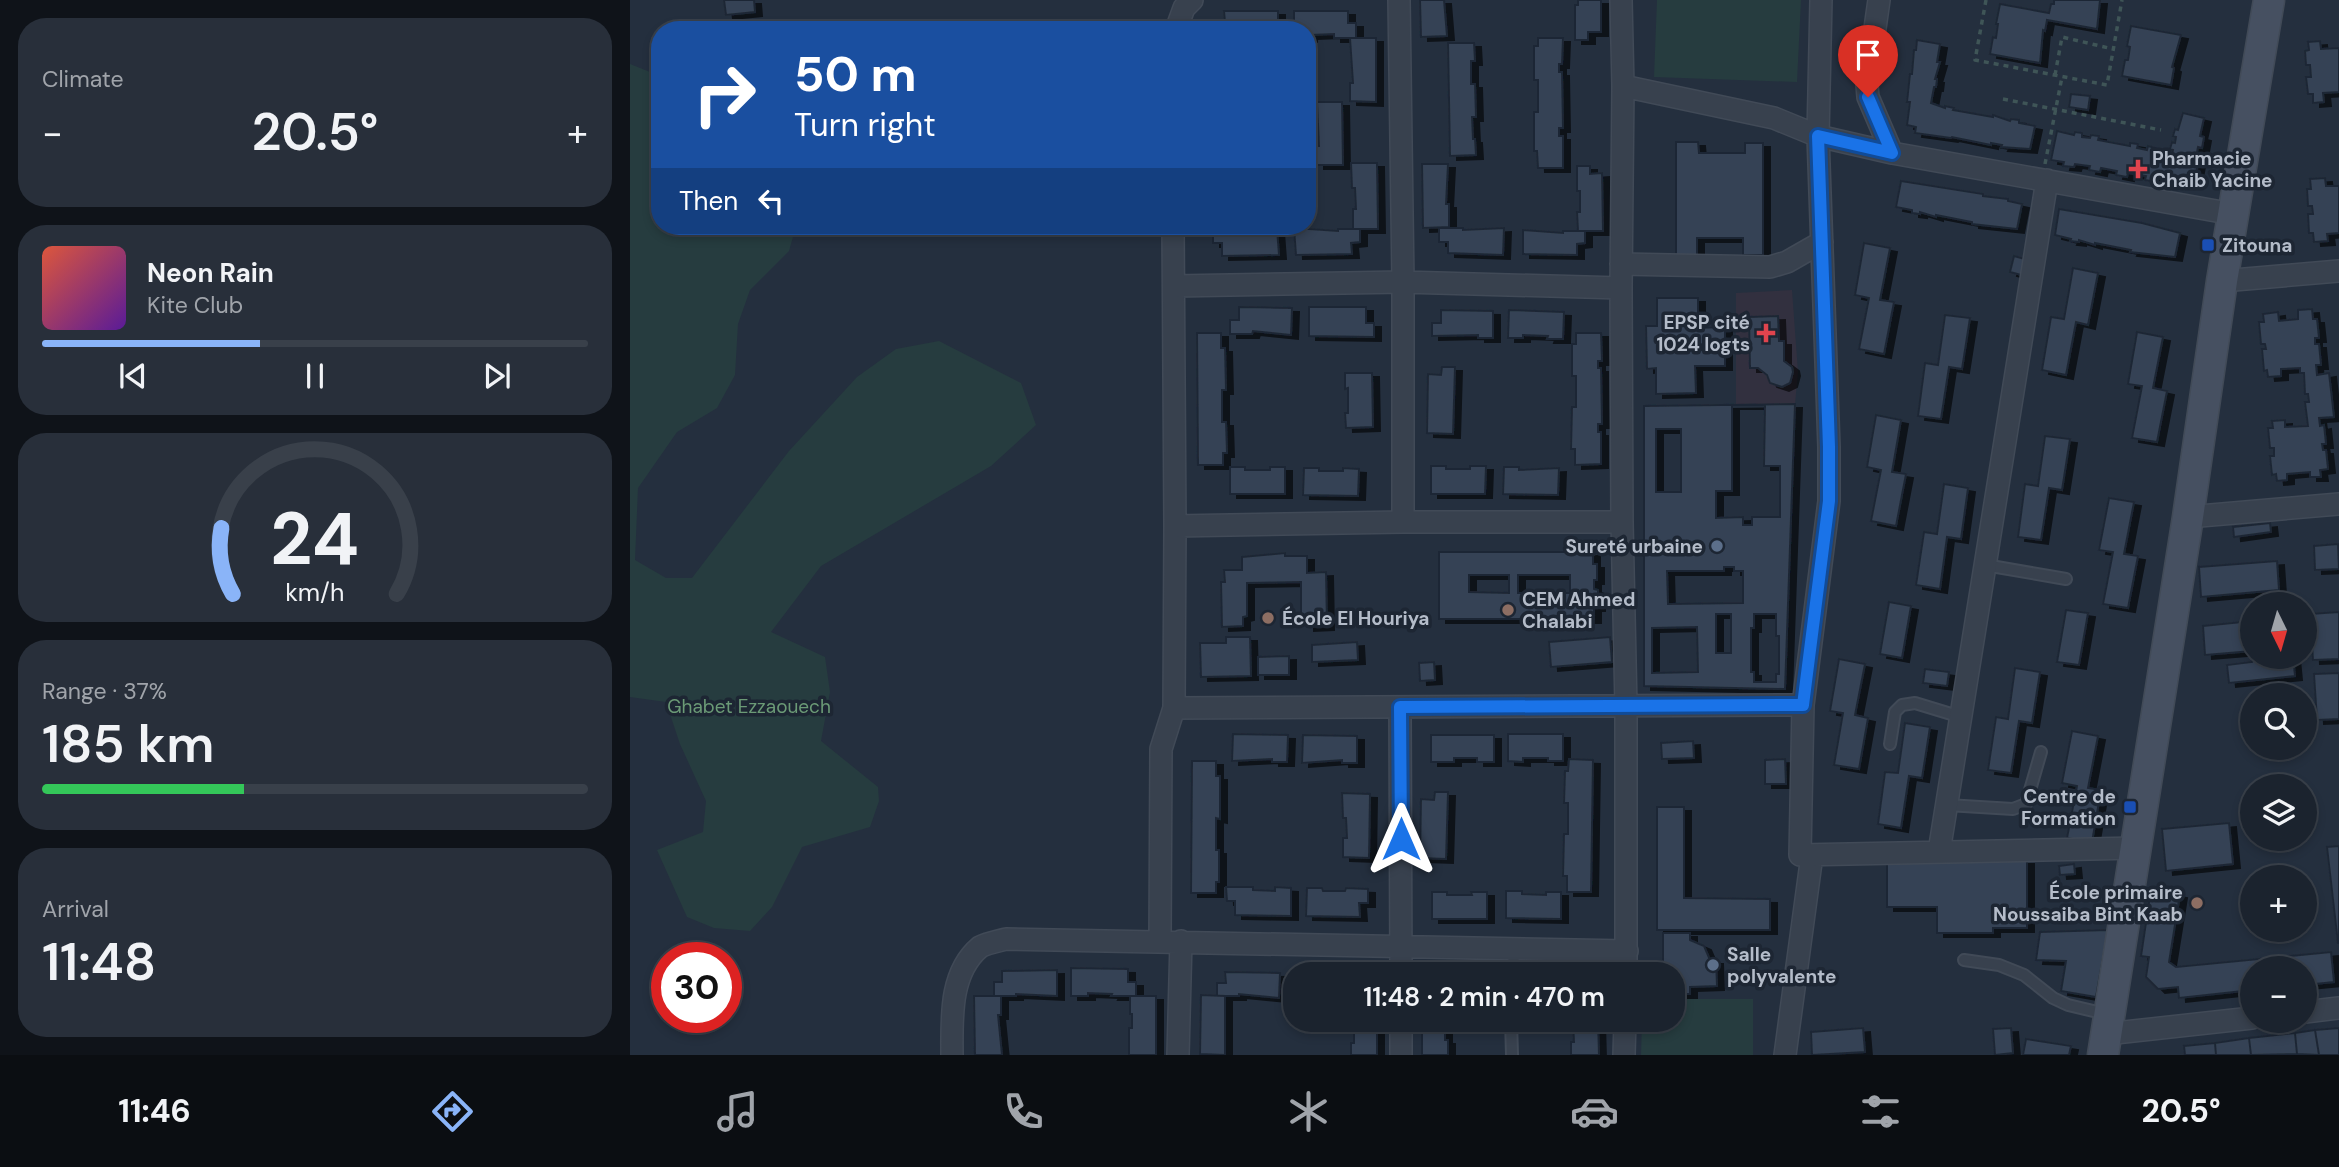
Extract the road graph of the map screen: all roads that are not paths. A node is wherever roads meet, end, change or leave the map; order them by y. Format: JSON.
{"nodes":[{"id":1,"x":1192,"y":0,"type":"edge"},
{"id":2,"x":1399,"y":0,"type":"edge"},
{"id":3,"x":1621,"y":0,"type":"edge"},
{"id":4,"x":1821,"y":0,"type":"edge"},
{"id":5,"x":2269,"y":0,"type":"edge"},
{"id":6,"x":1876,"y":1,"type":"edge"},
{"id":7,"x":1179,"y":21,"type":"edge"},
{"id":8,"x":1623,"y":86,"type":"junction"},
{"id":9,"x":1818,"y":136,"type":"junction"},
{"id":10,"x":1892,"y":153,"type":"junction"},
{"id":11,"x":2044,"y":180,"type":"junction"},
{"id":12,"x":2233,"y":214,"type":"junction"},
{"id":13,"x":1173,"y":235,"type":"edge"},
{"id":14,"x":1822,"y":242,"type":"junction"},
{"id":15,"x":1621,"y":264,"type":"junction"},
{"id":16,"x":2339,"y":271,"type":"edge"},
{"id":17,"x":2222,"y":281,"type":"junction"},
{"id":18,"x":1403,"y":282,"type":"junction"},
{"id":19,"x":1175,"y":286,"type":"junction"},
{"id":20,"x":1621,"y":288,"type":"junction"},
{"id":21,"x":2339,"y":504,"type":"edge"},
{"id":22,"x":2188,"y":517,"type":"junction"},
{"id":23,"x":1403,"y":522,"type":"junction"},
{"id":24,"x":1622,"y":522,"type":"junction"},
{"id":25,"x":1175,"y":526,"type":"junction"},
{"id":26,"x":1985,"y":565,"type":"junction"},
{"id":27,"x":2066,"y":579,"type":"dead end"},
{"id":28,"x":1803,"y":705,"type":"junction"},
{"id":29,"x":1400,"y":707,"type":"junction"},
{"id":30,"x":1626,"y":707,"type":"junction"},
{"id":31,"x":1174,"y":708,"type":"junction"},
{"id":32,"x":1961,"y":717,"type":"junction"},
{"id":33,"x":1890,"y":744,"type":"dead end"},
{"id":34,"x":2041,"y":752,"type":"dead end"},
{"id":35,"x":1947,"y":805,"type":"junction"},
{"id":36,"x":2137,"y":848,"type":"junction"},
{"id":37,"x":1939,"y":852,"type":"junction"},
{"id":38,"x":1812,"y":855,"type":"junction"},
{"id":39,"x":1170,"y":941,"type":"junction"},
{"id":40,"x":1401,"y":945,"type":"junction"},
{"id":41,"x":1514,"y":948,"type":"junction"},
{"id":42,"x":1627,"y":951,"type":"junction"},
{"id":43,"x":1964,"y":960,"type":"dead end"},
{"id":44,"x":1401,"y":962,"type":"edge"},
{"id":45,"x":1513,"y":962,"type":"edge"},
{"id":46,"x":1627,"y":962,"type":"edge"},
{"id":47,"x":2339,"y":1008,"type":"edge"},
{"id":48,"x":2317,"y":1011,"type":"edge"},
{"id":49,"x":2240,"y":1019,"type":"edge"},
{"id":50,"x":1401,"y":1032,"type":"edge"},
{"id":51,"x":1511,"y":1032,"type":"edge"},
{"id":52,"x":1625,"y":1032,"type":"edge"},
{"id":53,"x":2106,"y":1035,"type":"edge"},
{"id":54,"x":952,"y":1055,"type":"edge"},
{"id":55,"x":1178,"y":1055,"type":"edge"},
{"id":56,"x":1401,"y":1055,"type":"edge"},
{"id":57,"x":1512,"y":1055,"type":"edge"},
{"id":58,"x":1624,"y":1055,"type":"edge"},
{"id":59,"x":1785,"y":1055,"type":"edge"}],
"edges":[{"from":1,"to":7,"type":"street"},
{"from":2,"to":18,"type":"street"},
{"from":3,"to":8,"type":"street"},
{"from":4,"to":9,"type":"street"},
{"from":5,"to":12,"type":"street"},
{"from":6,"to":10,"type":"street"},
{"from":8,"to":9,"type":"street"},
{"from":8,"to":15,"type":"street"},
{"from":9,"to":10,"type":"street"},
{"from":9,"to":14,"type":"street"},
{"from":10,"to":11,"type":"street"},
{"from":11,"to":12,"type":"street"},
{"from":11,"to":26,"type":"street"},
{"from":12,"to":17,"type":"street"},
{"from":13,"to":19,"type":"street"},
{"from":14,"to":15,"type":"street"},
{"from":14,"to":28,"type":"street"},
{"from":15,"to":20,"type":"street"},
{"from":16,"to":17,"type":"street"},
{"from":17,"to":22,"type":"street"},
{"from":18,"to":19,"type":"street"},
{"from":18,"to":20,"type":"street"},
{"from":18,"to":23,"type":"street"},
{"from":19,"to":25,"type":"street"},
{"from":20,"to":24,"type":"street"},
{"from":21,"to":22,"type":"street"},
{"from":22,"to":36,"type":"street"},
{"from":23,"to":24,"type":"street"},
{"from":23,"to":25,"type":"street"},
{"from":24,"to":30,"type":"street"},
{"from":25,"to":31,"type":"street"},
{"from":26,"to":27,"type":"lane"},
{"from":26,"to":32,"type":"street"},
{"from":28,"to":30,"type":"street"},
{"from":28,"to":38,"type":"street"},
{"from":29,"to":30,"type":"street"},
{"from":29,"to":31,"type":"street"},
{"from":29,"to":40,"type":"street"},
{"from":30,"to":42,"type":"street"},
{"from":31,"to":39,"type":"street"},
{"from":32,"to":33,"type":"lane"},
{"from":32,"to":35,"type":"street"},
{"from":34,"to":35,"type":"lane"},
{"from":35,"to":37,"type":"street"},
{"from":36,"to":37,"type":"street"},
{"from":36,"to":53,"type":"street"},
{"from":37,"to":38,"type":"street"},
{"from":38,"to":59,"type":"street"},
{"from":39,"to":40,"type":"street"},
{"from":39,"to":54,"type":"street"},
{"from":39,"to":55,"type":"street"},
{"from":40,"to":41,"type":"street"},
{"from":40,"to":44,"type":"street"},
{"from":41,"to":42,"type":"street"},
{"from":41,"to":45,"type":"lane"},
{"from":42,"to":46,"type":"street"},
{"from":43,"to":53,"type":"lane"},
{"from":47,"to":48,"type":"street"},
{"from":49,"to":53,"type":"street"},
{"from":50,"to":56,"type":"street"},
{"from":51,"to":57,"type":"lane"},
{"from":52,"to":58,"type":"street"}]}
